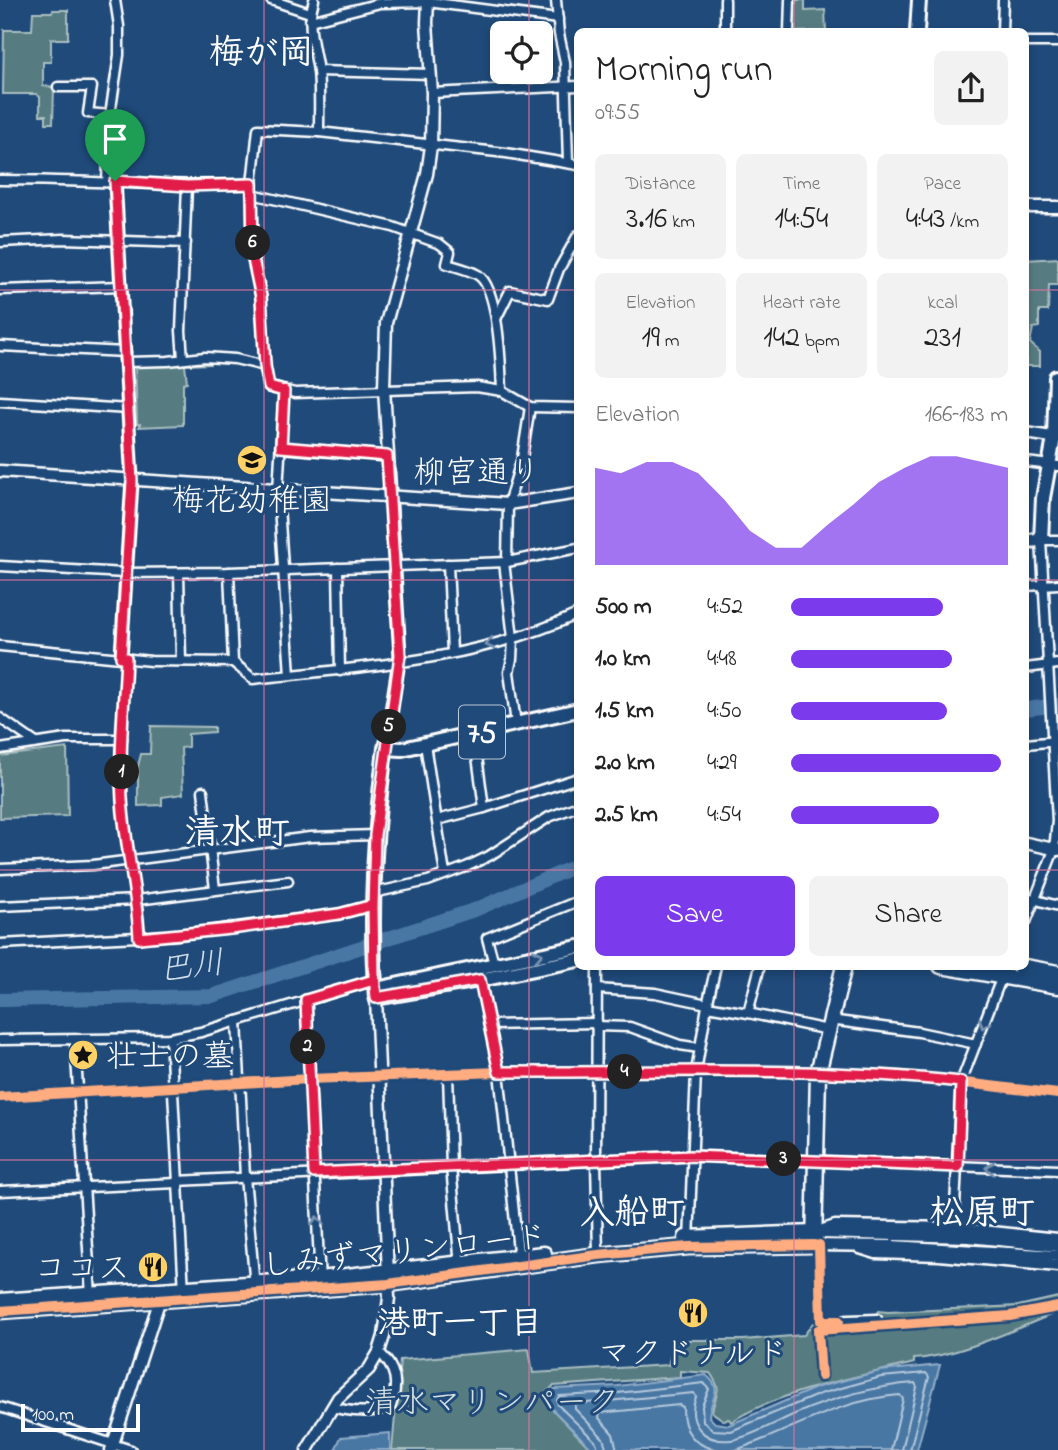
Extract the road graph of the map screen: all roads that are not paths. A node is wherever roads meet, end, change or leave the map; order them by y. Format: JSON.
{"nodes":[{"id":1,"x":115,"y":0,"type":"edge"},
{"id":2,"x":271,"y":0,"type":"edge"},
{"id":3,"x":314,"y":0,"type":"edge"},
{"id":4,"x":556,"y":0,"type":"edge"},
{"id":5,"x":725,"y":0,"type":"edge"},
{"id":6,"x":790,"y":0,"type":"edge"},
{"id":7,"x":919,"y":0,"type":"edge"},
{"id":8,"x":1003,"y":0,"type":"edge"},
{"id":9,"x":428,"y":1,"type":"edge"},
{"id":10,"x":310,"y":17,"type":"junction"},
{"id":11,"x":558,"y":19,"type":"junction"},
{"id":12,"x":725,"y":28,"type":"edge"},
{"id":13,"x":789,"y":28,"type":"edge"},
{"id":14,"x":917,"y":28,"type":"edge"},
{"id":15,"x":1003,"y":28,"type":"edge"},
{"id":16,"x":1058,"y":42,"type":"edge"},
{"id":17,"x":1029,"y":43,"type":"edge"},
{"id":18,"x":318,"y":71,"type":"junction"},
{"id":19,"x":431,"y":74,"type":"junction"},
{"id":20,"x":565,"y":86,"type":"junction"},
{"id":21,"x":574,"y":86,"type":"edge"},
{"id":22,"x":58,"y":87,"type":"dead end"},
{"id":23,"x":432,"y":93,"type":"junction"},
{"id":24,"x":110,"y":115,"type":"junction"},
{"id":25,"x":320,"y":132,"type":"junction"},
{"id":26,"x":431,"y":146,"type":"junction"},
{"id":27,"x":568,"y":162,"type":"junction"},
{"id":28,"x":574,"y":164,"type":"edge"},
{"id":29,"x":0,"y":180,"type":"edge"},
{"id":30,"x":111,"y":181,"type":"junction"},
{"id":31,"x":187,"y":186,"type":"junction"},
{"id":32,"x":252,"y":189,"type":"junction"},
{"id":33,"x":1029,"y":207,"type":"edge"},
{"id":34,"x":1058,"y":207,"type":"edge"},
{"id":35,"x":410,"y":233,"type":"junction"},
{"id":36,"x":0,"y":242,"type":"edge"},
{"id":37,"x":119,"y":242,"type":"junction"},
{"id":38,"x":574,"y":242,"type":"edge"},
{"id":39,"x":186,"y":243,"type":"junction"},
{"id":40,"x":122,"y":286,"type":"junction"},
{"id":41,"x":0,"y":290,"type":"edge"},
{"id":42,"x":497,"y":317,"type":"junction"},
{"id":43,"x":0,"y":346,"type":"edge"},
{"id":44,"x":126,"y":357,"type":"junction"},
{"id":45,"x":183,"y":359,"type":"junction"},
{"id":46,"x":265,"y":366,"type":"junction"},
{"id":47,"x":1058,"y":377,"type":"edge"},
{"id":48,"x":384,"y":388,"type":"junction"},
{"id":49,"x":284,"y":391,"type":"junction"},
{"id":50,"x":502,"y":391,"type":"junction"},
{"id":51,"x":0,"y":401,"type":"edge"},
{"id":52,"x":530,"y":407,"type":"junction"},
{"id":53,"x":574,"y":408,"type":"edge"},
{"id":54,"x":129,"y":409,"type":"junction"},
{"id":55,"x":1029,"y":434,"type":"edge"},
{"id":56,"x":1056,"y":438,"type":"edge"},
{"id":57,"x":281,"y":447,"type":"junction"},
{"id":58,"x":387,"y":456,"type":"junction"},
{"id":59,"x":1029,"y":462,"type":"edge"},
{"id":60,"x":1054,"y":465,"type":"edge"},
{"id":61,"x":0,"y":471,"type":"edge"},
{"id":62,"x":132,"y":481,"type":"junction"},
{"id":63,"x":278,"y":490,"type":"junction"},
{"id":64,"x":574,"y":494,"type":"edge"},
{"id":65,"x":389,"y":497,"type":"junction"},
{"id":66,"x":508,"y":504,"type":"junction"},
{"id":67,"x":1041,"y":540,"type":"junction"},
{"id":68,"x":1058,"y":540,"type":"edge"},
{"id":69,"x":1029,"y":541,"type":"edge"},
{"id":70,"x":574,"y":549,"type":"edge"},
{"id":71,"x":505,"y":562,"type":"junction"},
{"id":72,"x":448,"y":564,"type":"junction"},
{"id":73,"x":0,"y":566,"type":"edge"},
{"id":74,"x":395,"y":566,"type":"junction"},
{"id":75,"x":338,"y":568,"type":"junction"},
{"id":76,"x":283,"y":569,"type":"junction"},
{"id":77,"x":229,"y":572,"type":"junction"},
{"id":78,"x":125,"y":573,"type":"junction"},
{"id":79,"x":178,"y":573,"type":"junction"},
{"id":80,"x":1044,"y":584,"type":"junction"},
{"id":81,"x":1058,"y":584,"type":"edge"},
{"id":82,"x":1029,"y":586,"type":"edge"},
{"id":83,"x":574,"y":616,"type":"edge"},
{"id":84,"x":513,"y":638,"type":"junction"},
{"id":85,"x":0,"y":646,"type":"edge"},
{"id":86,"x":452,"y":652,"type":"junction"},
{"id":87,"x":123,"y":658,"type":"junction"},
{"id":88,"x":181,"y":661,"type":"junction"},
{"id":89,"x":233,"y":662,"type":"junction"},
{"id":90,"x":399,"y":663,"type":"junction"},
{"id":91,"x":1058,"y":664,"type":"edge"},
{"id":92,"x":1047,"y":667,"type":"junction"},
{"id":93,"x":1029,"y":668,"type":"edge"},
{"id":94,"x":340,"y":671,"type":"junction"},
{"id":95,"x":290,"y":675,"type":"junction"},
{"id":96,"x":574,"y":711,"type":"edge"},
{"id":97,"x":0,"y":718,"type":"edge"},
{"id":98,"x":516,"y":724,"type":"junction"},
{"id":99,"x":474,"y":734,"type":"junction"},
{"id":100,"x":122,"y":739,"type":"junction"},
{"id":101,"x":1054,"y":740,"type":"edge"},
{"id":102,"x":36,"y":743,"type":"junction"},
{"id":103,"x":425,"y":744,"type":"junction"},
{"id":104,"x":1029,"y":744,"type":"edge"},
{"id":105,"x":385,"y":748,"type":"junction"},
{"id":106,"x":0,"y":749,"type":"edge"},
{"id":107,"x":574,"y":779,"type":"edge"},
{"id":108,"x":203,"y":791,"type":"dead end"},
{"id":109,"x":484,"y":808,"type":"junction"},
{"id":110,"x":574,"y":808,"type":"edge"},
{"id":111,"x":437,"y":820,"type":"junction"},
{"id":112,"x":375,"y":835,"type":"junction"},
{"id":113,"x":1029,"y":844,"type":"edge"},
{"id":114,"x":210,"y":849,"type":"junction"},
{"id":115,"x":1056,"y":850,"type":"edge"},
{"id":116,"x":131,"y":860,"type":"junction"},
{"id":117,"x":0,"y":869,"type":"edge"},
{"id":118,"x":445,"y":874,"type":"junction"},
{"id":119,"x":288,"y":881,"type":"dead end"},
{"id":120,"x":215,"y":890,"type":"junction"},
{"id":121,"x":1029,"y":898,"type":"edge"},
{"id":122,"x":137,"y":900,"type":"junction"},
{"id":123,"x":1035,"y":900,"type":"junction"},
{"id":124,"x":373,"y":902,"type":"junction"},
{"id":125,"x":574,"y":903,"type":"edge"},
{"id":126,"x":1058,"y":905,"type":"edge"},
{"id":127,"x":0,"y":906,"type":"edge"},
{"id":128,"x":1029,"y":915,"type":"edge"},
{"id":129,"x":139,"y":938,"type":"junction"},
{"id":130,"x":0,"y":944,"type":"edge"},
{"id":131,"x":574,"y":948,"type":"edge"},
{"id":132,"x":574,"y":961,"type":"edge"},
{"id":133,"x":1029,"y":968,"type":"edge"},
{"id":134,"x":597,"y":970,"type":"edge"},
{"id":135,"x":715,"y":970,"type":"edge"},
{"id":136,"x":759,"y":970,"type":"edge"},
{"id":137,"x":843,"y":970,"type":"edge"},
{"id":138,"x":1004,"y":971,"type":"edge"},
{"id":139,"x":488,"y":972,"type":"junction"},
{"id":140,"x":1058,"y":973,"type":"edge"},
{"id":141,"x":375,"y":985,"type":"junction"},
{"id":142,"x":1058,"y":986,"type":"edge"},
{"id":143,"x":597,"y":989,"type":"junction"},
{"id":144,"x":306,"y":1000,"type":"junction"},
{"id":145,"x":707,"y":1005,"type":"junction"},
{"id":146,"x":748,"y":1013,"type":"junction"},
{"id":147,"x":237,"y":1021,"type":"junction"},
{"id":148,"x":489,"y":1025,"type":"junction"},
{"id":149,"x":596,"y":1025,"type":"junction"},
{"id":150,"x":829,"y":1025,"type":"junction"},
{"id":151,"x":170,"y":1038,"type":"junction"},
{"id":152,"x":0,"y":1040,"type":"edge"},
{"id":153,"x":75,"y":1041,"type":"junction"},
{"id":154,"x":976,"y":1044,"type":"junction"},
{"id":155,"x":699,"y":1048,"type":"junction"},
{"id":156,"x":499,"y":1072,"type":"junction"},
{"id":157,"x":696,"y":1072,"type":"junction"},
{"id":158,"x":596,"y":1073,"type":"junction"},
{"id":159,"x":818,"y":1073,"type":"junction"},
{"id":160,"x":448,"y":1074,"type":"junction"},
{"id":161,"x":379,"y":1077,"type":"junction"},
{"id":162,"x":309,"y":1079,"type":"junction"},
{"id":163,"x":961,"y":1082,"type":"junction"},
{"id":164,"x":240,"y":1083,"type":"junction"},
{"id":165,"x":171,"y":1087,"type":"junction"},
{"id":166,"x":78,"y":1093,"type":"junction"},
{"id":167,"x":1058,"y":1094,"type":"edge"},
{"id":168,"x":0,"y":1097,"type":"edge"},
{"id":169,"x":691,"y":1156,"type":"junction"},
{"id":170,"x":816,"y":1160,"type":"junction"},
{"id":171,"x":596,"y":1161,"type":"junction"},
{"id":172,"x":508,"y":1165,"type":"junction"},
{"id":173,"x":451,"y":1167,"type":"junction"},
{"id":174,"x":958,"y":1167,"type":"junction"},
{"id":175,"x":1058,"y":1170,"type":"edge"},
{"id":176,"x":383,"y":1171,"type":"junction"},
{"id":177,"x":314,"y":1173,"type":"junction"},
{"id":178,"x":245,"y":1177,"type":"junction"},
{"id":179,"x":177,"y":1182,"type":"junction"},
{"id":180,"x":83,"y":1187,"type":"junction"},
{"id":181,"x":0,"y":1191,"type":"edge"},
{"id":182,"x":954,"y":1228,"type":"junction"},
{"id":183,"x":1058,"y":1240,"type":"edge"},
{"id":184,"x":816,"y":1241,"type":"junction"},
{"id":185,"x":688,"y":1242,"type":"junction"},
{"id":186,"x":852,"y":1246,"type":"junction"},
{"id":187,"x":1058,"y":1246,"type":"edge"},
{"id":188,"x":597,"y":1251,"type":"junction"},
{"id":189,"x":1058,"y":1256,"type":"edge"},
{"id":190,"x":519,"y":1262,"type":"junction"},
{"id":191,"x":1058,"y":1266,"type":"edge"},
{"id":192,"x":460,"y":1270,"type":"junction"},
{"id":193,"x":388,"y":1278,"type":"junction"},
{"id":194,"x":320,"y":1284,"type":"junction"},
{"id":195,"x":255,"y":1287,"type":"junction"},
{"id":196,"x":0,"y":1292,"type":"edge"},
{"id":197,"x":184,"y":1293,"type":"junction"},
{"id":198,"x":91,"y":1299,"type":"junction"},
{"id":199,"x":160,"y":1299,"type":"junction"},
{"id":200,"x":0,"y":1306,"type":"edge"},
{"id":201,"x":1058,"y":1307,"type":"edge"},
{"id":202,"x":877,"y":1319,"type":"dead end"},
{"id":203,"x":379,"y":1352,"type":"junction"},
{"id":204,"x":821,"y":1377,"type":"dead end"},
{"id":205,"x":0,"y":1407,"type":"edge"},
{"id":206,"x":332,"y":1407,"type":"junction"},
{"id":207,"x":112,"y":1447,"type":"edge"},
{"id":208,"x":131,"y":1450,"type":"edge"},
{"id":209,"x":307,"y":1450,"type":"edge"}],
"edges":[{"from":1,"to":24,"type":"street"},
{"from":2,"to":10,"type":"street"},
{"from":3,"to":10,"type":"street"},
{"from":4,"to":11,"type":"street"},
{"from":5,"to":12,"type":"street"},
{"from":6,"to":13,"type":"street"},
{"from":7,"to":14,"type":"main road"},
{"from":8,"to":15,"type":"street"},
{"from":9,"to":10,"type":"street"},
{"from":9,"to":11,"type":"street"},
{"from":9,"to":19,"type":"street"},
{"from":10,"to":18,"type":"street"},
{"from":11,"to":20,"type":"street"},
{"from":16,"to":17,"type":"street"},
{"from":18,"to":19,"type":"street"},
{"from":18,"to":25,"type":"street"},
{"from":19,"to":23,"type":"street"},
{"from":20,"to":21,"type":"street"},
{"from":20,"to":23,"type":"street"},
{"from":20,"to":27,"type":"street"},
{"from":22,"to":24,"type":"street"},
{"from":23,"to":26,"type":"street"},
{"from":24,"to":30,"type":"street"},
{"from":25,"to":26,"type":"street"},
{"from":25,"to":32,"type":"street"},
{"from":26,"to":27,"type":"street"},
{"from":26,"to":35,"type":"street"},
{"from":27,"to":28,"type":"street"},
{"from":29,"to":30,"type":"street"},
{"from":30,"to":31,"type":"street"},
{"from":30,"to":37,"type":"street"},
{"from":31,"to":32,"type":"street"},
{"from":31,"to":39,"type":"street"},
{"from":32,"to":35,"type":"street"},
{"from":32,"to":46,"type":"street"},
{"from":33,"to":34,"type":"street"},
{"from":35,"to":42,"type":"street"},
{"from":35,"to":48,"type":"street"},
{"from":36,"to":37,"type":"street"},
{"from":37,"to":39,"type":"street"},
{"from":37,"to":40,"type":"street"},
{"from":38,"to":42,"type":"street"},
{"from":39,"to":45,"type":"street"},
{"from":40,"to":41,"type":"street"},
{"from":40,"to":44,"type":"street"},
{"from":42,"to":50,"type":"street"},
{"from":43,"to":44,"type":"street"},
{"from":44,"to":45,"type":"street"},
{"from":44,"to":54,"type":"street"},
{"from":45,"to":46,"type":"street"},
{"from":46,"to":49,"type":"street"},
{"from":47,"to":56,"type":"main road"},
{"from":48,"to":49,"type":"street"},
{"from":48,"to":50,"type":"street"},
{"from":48,"to":58,"type":"street"},
{"from":49,"to":57,"type":"street"},
{"from":50,"to":52,"type":"street"},
{"from":51,"to":54,"type":"street"},
{"from":52,"to":53,"type":"street"},
{"from":52,"to":66,"type":"street"},
{"from":54,"to":62,"type":"street"},
{"from":55,"to":56,"type":"street"},
{"from":56,"to":60,"type":"main road"},
{"from":57,"to":58,"type":"street"},
{"from":57,"to":63,"type":"street"},
{"from":58,"to":65,"type":"street"},
{"from":59,"to":60,"type":"street"},
{"from":60,"to":67,"type":"main road"},
{"from":61,"to":62,"type":"street","name":"柳宮通り"},
{"from":62,"to":63,"type":"street","name":"柳宮通り"},
{"from":62,"to":78,"type":"street"},
{"from":63,"to":65,"type":"street","name":"柳宮通り"},
{"from":63,"to":76,"type":"street"},
{"from":64,"to":66,"type":"street","name":"柳宮通り"},
{"from":65,"to":66,"type":"street","name":"柳宮通り"},
{"from":65,"to":74,"type":"street"},
{"from":66,"to":71,"type":"street"},
{"from":67,"to":68,"type":"street"},
{"from":67,"to":69,"type":"main road"},
{"from":67,"to":80,"type":"street"},
{"from":70,"to":71,"type":"street"},
{"from":71,"to":72,"type":"street"},
{"from":71,"to":84,"type":"street"},
{"from":72,"to":74,"type":"street"},
{"from":72,"to":86,"type":"street"},
{"from":73,"to":78,"type":"street"},
{"from":74,"to":75,"type":"street"},
{"from":74,"to":90,"type":"street"},
{"from":75,"to":76,"type":"street"},
{"from":75,"to":94,"type":"street"},
{"from":76,"to":77,"type":"street"},
{"from":76,"to":95,"type":"street"},
{"from":77,"to":79,"type":"street"},
{"from":77,"to":89,"type":"street"},
{"from":78,"to":79,"type":"street"},
{"from":78,"to":87,"type":"street"},
{"from":79,"to":88,"type":"street"},
{"from":80,"to":81,"type":"street"},
{"from":80,"to":82,"type":"street"},
{"from":80,"to":92,"type":"street"},
{"from":83,"to":84,"type":"street"},
{"from":84,"to":86,"type":"street","one_way":true},
{"from":84,"to":98,"type":"street"},
{"from":85,"to":87,"type":"street"},
{"from":86,"to":90,"type":"street"},
{"from":87,"to":88,"type":"street"},
{"from":87,"to":100,"type":"street"},
{"from":88,"to":89,"type":"street"},
{"from":89,"to":95,"type":"street"},
{"from":90,"to":94,"type":"street"},
{"from":90,"to":105,"type":"street"},
{"from":91,"to":92,"type":"street"},
{"from":92,"to":93,"type":"street"},
{"from":92,"to":101,"type":"street"},
{"from":94,"to":95,"type":"street"},
{"from":96,"to":98,"type":"main road","number":"75"},
{"from":97,"to":102,"type":"street"},
{"from":98,"to":99,"type":"main road","number":"75"},
{"from":99,"to":103,"type":"main road","number":"75"},
{"from":99,"to":109,"type":"street"},
{"from":100,"to":102,"type":"street"},
{"from":100,"to":116,"type":"street"},
{"from":101,"to":104,"type":"street"},
{"from":101,"to":115,"type":"street"},
{"from":102,"to":106,"type":"street"},
{"from":103,"to":105,"type":"main road","number":"75"},
{"from":103,"to":111,"type":"street"},
{"from":105,"to":112,"type":"main road"},
{"from":107,"to":109,"type":"street"},
{"from":108,"to":114,"type":"street"},
{"from":109,"to":111,"type":"street"},
{"from":110,"to":118,"type":"street"},
{"from":111,"to":118,"type":"street"},
{"from":112,"to":114,"type":"street"},
{"from":112,"to":124,"type":"main road"},
{"from":113,"to":115,"type":"street"},
{"from":114,"to":116,"type":"street"},
{"from":114,"to":120,"type":"street"},
{"from":115,"to":123,"type":"street"},
{"from":116,"to":117,"type":"street"},
{"from":116,"to":122,"type":"street"},
{"from":118,"to":124,"type":"street"},
{"from":119,"to":120,"type":"street"},
{"from":120,"to":122,"type":"street"},
{"from":121,"to":123,"type":"street"},
{"from":122,"to":127,"type":"street"},
{"from":122,"to":129,"type":"street"},
{"from":123,"to":126,"type":"street"},
{"from":123,"to":128,"type":"street"},
{"from":124,"to":129,"type":"street"},
{"from":124,"to":141,"type":"main road"},
{"from":125,"to":139,"type":"street"},
{"from":129,"to":130,"type":"street"},
{"from":139,"to":131,"type":"main road","one_way":true},
{"from":132,"to":139,"type":"main road"},
{"from":133,"to":140,"type":"highway"},
{"from":134,"to":143,"type":"street"},
{"from":135,"to":145,"type":"street"},
{"from":136,"to":146,"type":"street"},
{"from":137,"to":150,"type":"highway"},
{"from":138,"to":142,"type":"highway"},
{"from":138,"to":154,"type":"street","one_way":true},
{"from":139,"to":141,"type":"main road"},
{"from":139,"to":148,"type":"street"},
{"from":141,"to":144,"type":"street"},
{"from":141,"to":161,"type":"street"},
{"from":143,"to":145,"type":"street"},
{"from":143,"to":149,"type":"street"},
{"from":144,"to":147,"type":"street"},
{"from":144,"to":162,"type":"street"},
{"from":145,"to":146,"type":"street"},
{"from":145,"to":155,"type":"street"},
{"from":146,"to":150,"type":"street"},
{"from":147,"to":151,"type":"street"},
{"from":147,"to":164,"type":"street"},
{"from":148,"to":149,"type":"street"},
{"from":148,"to":156,"type":"street"},
{"from":149,"to":155,"type":"street"},
{"from":149,"to":158,"type":"street"},
{"from":150,"to":154,"type":"street"},
{"from":150,"to":159,"type":"highway"},
{"from":151,"to":153,"type":"street"},
{"from":151,"to":165,"type":"street"},
{"from":152,"to":153,"type":"street"},
{"from":153,"to":166,"type":"street"},
{"from":154,"to":163,"type":"street"},
{"from":155,"to":157,"type":"street"},
{"from":156,"to":158,"type":"street"},
{"from":156,"to":160,"type":"street"},
{"from":156,"to":172,"type":"street"},
{"from":157,"to":158,"type":"street"},
{"from":157,"to":159,"type":"street"},
{"from":157,"to":169,"type":"street"},
{"from":158,"to":171,"type":"street"},
{"from":159,"to":163,"type":"street"},
{"from":159,"to":170,"type":"highway"},
{"from":160,"to":161,"type":"street"},
{"from":160,"to":173,"type":"street"},
{"from":161,"to":162,"type":"street"},
{"from":161,"to":176,"type":"street"},
{"from":162,"to":164,"type":"street"},
{"from":162,"to":177,"type":"street"},
{"from":163,"to":167,"type":"street"},
{"from":163,"to":174,"type":"street"},
{"from":164,"to":165,"type":"street"},
{"from":164,"to":178,"type":"street"},
{"from":165,"to":166,"type":"street"},
{"from":165,"to":179,"type":"street"},
{"from":166,"to":168,"type":"street"},
{"from":166,"to":180,"type":"street"},
{"from":169,"to":170,"type":"street"},
{"from":169,"to":171,"type":"street"},
{"from":169,"to":185,"type":"street"},
{"from":170,"to":174,"type":"street"},
{"from":170,"to":184,"type":"highway"},
{"from":171,"to":172,"type":"street"},
{"from":171,"to":188,"type":"street"},
{"from":172,"to":173,"type":"street"},
{"from":172,"to":190,"type":"street"},
{"from":173,"to":176,"type":"street"},
{"from":173,"to":192,"type":"street"},
{"from":175,"to":174,"type":"street","one_way":true},
{"from":174,"to":182,"type":"street"},
{"from":176,"to":177,"type":"street"},
{"from":176,"to":193,"type":"street"},
{"from":177,"to":178,"type":"street"},
{"from":194,"to":177,"type":"street","one_way":true},
{"from":178,"to":179,"type":"street"},
{"from":178,"to":195,"type":"street"},
{"from":179,"to":180,"type":"street"},
{"from":179,"to":197,"type":"street"},
{"from":180,"to":181,"type":"street"},
{"from":180,"to":198,"type":"street"},
{"from":182,"to":183,"type":"street"},
{"from":182,"to":184,"type":"street"},
{"from":184,"to":185,"type":"highway","name":"しみずマリンロード"},
{"from":184,"to":186,"type":"street","name":"しみずマリンロード"},
{"from":184,"to":187,"type":"street","name":"しみずマリンロード"},
{"from":184,"to":202,"type":"street"},
{"from":185,"to":188,"type":"highway","name":"しみずマリンロード"},
{"from":186,"to":189,"type":"street","name":"しみずマリンロード"},
{"from":186,"to":191,"type":"street"},
{"from":188,"to":190,"type":"highway","name":"しみずマリンロード"},
{"from":190,"to":192,"type":"highway","name":"しみずマリンロード"},
{"from":192,"to":193,"type":"highway","name":"しみずマリンロード"},
{"from":193,"to":194,"type":"highway","name":"しみずマリンロード"},
{"from":193,"to":203,"type":"street"},
{"from":194,"to":195,"type":"highway","name":"しみずマリンロード"},
{"from":195,"to":197,"type":"highway","name":"しみずマリンロード"},
{"from":196,"to":200,"type":"street"},
{"from":197,"to":198,"type":"highway","name":"しみずマリンロード"},
{"from":197,"to":199,"type":"highway","name":"しみずマリンロード"},
{"from":198,"to":199,"type":"highway","name":"しみずマリンロード"},
{"from":198,"to":200,"type":"highway","name":"しみずマリンロード"},
{"from":199,"to":207,"type":"street"},
{"from":201,"to":204,"type":"street"},
{"from":203,"to":206,"type":"street"},
{"from":203,"to":206,"type":"street"},
{"from":205,"to":207,"type":"street"},
{"from":206,"to":209,"type":"street"},
{"from":207,"to":208,"type":"street"}]}
